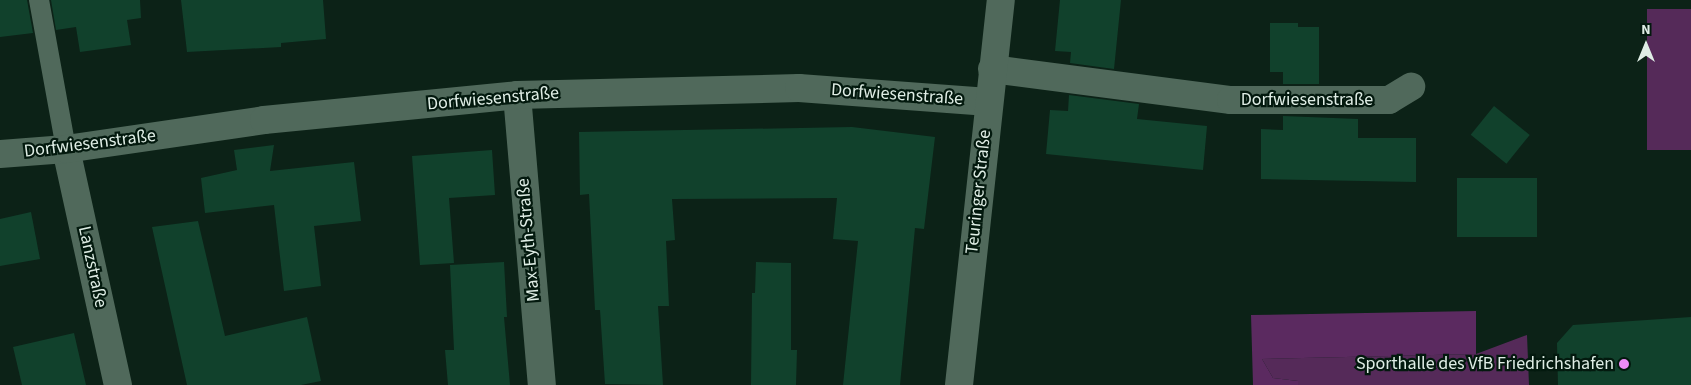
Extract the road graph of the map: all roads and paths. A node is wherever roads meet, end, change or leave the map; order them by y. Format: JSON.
{"nodes":[{"id":1,"x":39,"y":0,"type":"edge"},
{"id":2,"x":1001,"y":0,"type":"edge"},
{"id":3,"x":992,"y":69,"type":"junction"},
{"id":4,"x":1410,"y":87,"type":"dead end"},
{"id":5,"x":517,"y":95,"type":"junction"},
{"id":6,"x":988,"y":102,"type":"junction"},
{"id":7,"x":66,"y":149,"type":"junction"},
{"id":8,"x":0,"y":154,"type":"edge"},
{"id":9,"x":118,"y":385,"type":"edge"},
{"id":10,"x":542,"y":385,"type":"edge"},
{"id":11,"x":959,"y":385,"type":"edge"}],
"edges":[{"from":1,"to":7,"type":"lane"},
{"from":2,"to":3,"type":"street","name":"Teuringer Straße"},
{"from":3,"to":4,"type":"street","name":"Dorfwiesenstraße"},
{"from":3,"to":6,"type":"street","name":"Teuringer Straße"},
{"from":5,"to":6,"type":"street","name":"Dorfwiesenstraße"},
{"from":5,"to":7,"type":"street","name":"Dorfwiesenstraße"},
{"from":5,"to":10,"type":"street","name":"Max-Eyth-Straße"},
{"from":6,"to":11,"type":"street","name":"Teuringer Straße"},
{"from":7,"to":8,"type":"street","name":"Dorfwiesenstraße"},
{"from":7,"to":9,"type":"street","name":"Lanzstraße"}]}
